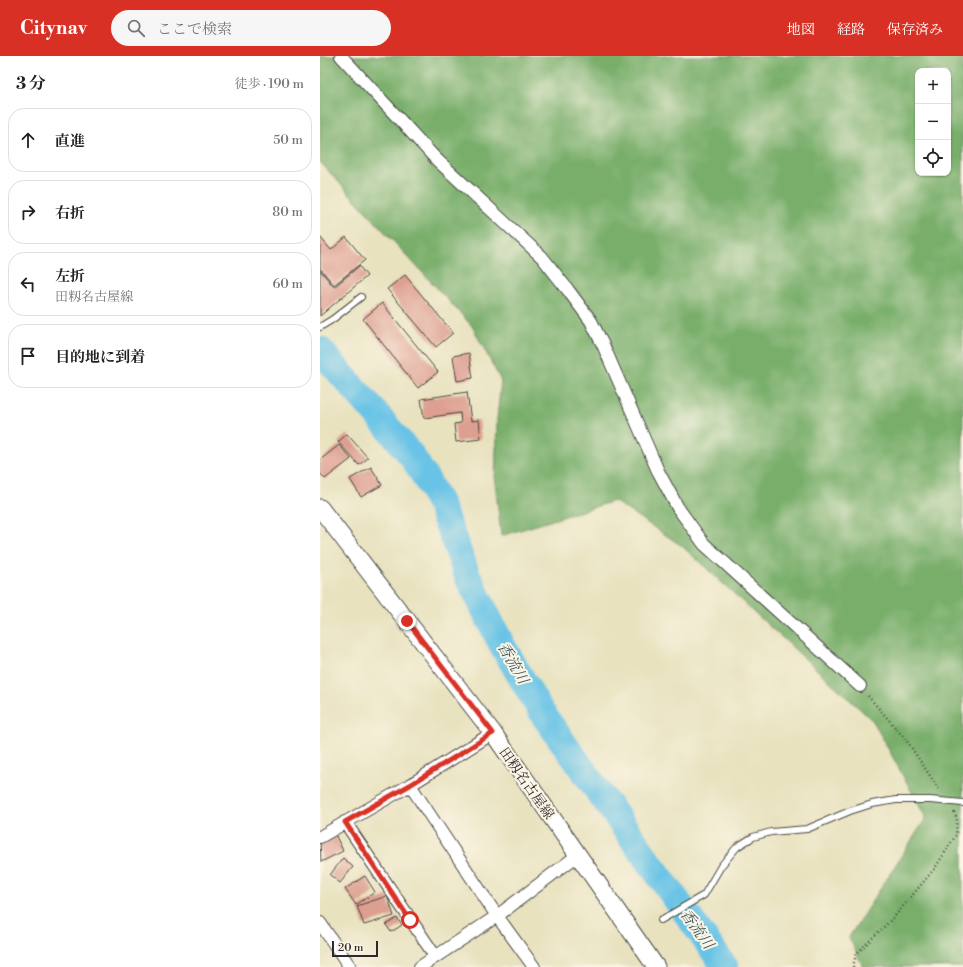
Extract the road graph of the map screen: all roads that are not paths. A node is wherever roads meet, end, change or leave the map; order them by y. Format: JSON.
{"nodes":[{"id":1,"x":341,"y":56,"type":"edge"},
{"id":2,"x":361,"y":297,"type":"dead end"},
{"id":3,"x":320,"y":327,"type":"edge"},
{"id":4,"x":320,"y":508,"type":"edge"},
{"id":5,"x":860,"y":686,"type":"road end"},
{"id":6,"x":493,"y":733,"type":"junction"},
{"id":7,"x":410,"y":785,"type":"junction"},
{"id":8,"x":963,"y":803,"type":"edge"},
{"id":9,"x":345,"y":822,"type":"junction"},
{"id":10,"x":320,"y":837,"type":"edge"},
{"id":11,"x":578,"y":855,"type":"junction"},
{"id":12,"x":497,"y":916,"type":"junction"},
{"id":13,"x":661,"y":920,"type":"dead end"},
{"id":14,"x":320,"y":923,"type":"edge"},
{"id":15,"x":435,"y":956,"type":"junction"},
{"id":16,"x":350,"y":967,"type":"edge"},
{"id":17,"x":420,"y":967,"type":"edge"},
{"id":18,"x":534,"y":967,"type":"edge"},
{"id":19,"x":656,"y":967,"type":"edge"}],
"edges":[{"from":1,"to":5,"type":"street"},
{"from":2,"to":3,"type":"lane"},
{"from":4,"to":6,"type":"main road","name":"田籾名古屋線"},
{"from":6,"to":7,"type":"street"},
{"from":6,"to":11,"type":"main road","name":"田籾名古屋線"},
{"from":7,"to":9,"type":"street"},
{"from":7,"to":12,"type":"street"},
{"from":8,"to":13,"type":"lane"},
{"from":9,"to":10,"type":"street"},
{"from":9,"to":15,"type":"street"},
{"from":11,"to":12,"type":"street"},
{"from":11,"to":19,"type":"main road","name":"田籾名古屋線"},
{"from":12,"to":15,"type":"street"},
{"from":12,"to":18,"type":"street"},
{"from":14,"to":16,"type":"street"},
{"from":15,"to":17,"type":"street"}]}
